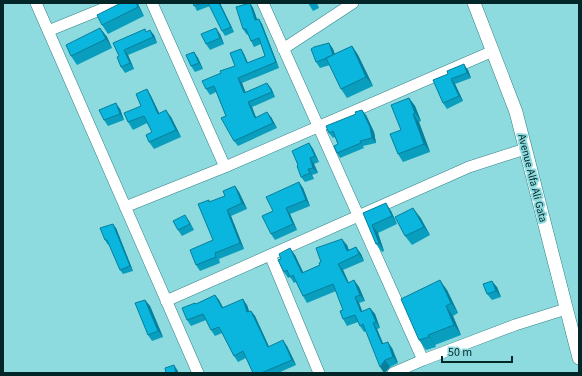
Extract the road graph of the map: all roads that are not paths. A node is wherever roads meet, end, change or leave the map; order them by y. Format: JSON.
{"nodes":[{"id":1,"x":36,"y":3,"type":"edge"},
{"id":2,"x":117,"y":3,"type":"edge"},
{"id":3,"x":152,"y":3,"type":"edge"},
{"id":4,"x":262,"y":3,"type":"edge"},
{"id":5,"x":353,"y":3,"type":"edge"},
{"id":6,"x":474,"y":3,"type":"edge"},
{"id":7,"x":48,"y":31,"type":"junction"},
{"id":8,"x":283,"y":49,"type":"junction"},
{"id":9,"x":493,"y":51,"type":"junction"},
{"id":10,"x":317,"y":127,"type":"junction"},
{"id":11,"x":525,"y":150,"type":"junction"},
{"id":12,"x":225,"y":167,"type":"junction"},
{"id":13,"x":125,"y":207,"type":"junction"},
{"id":14,"x":358,"y":216,"type":"junction"},
{"id":15,"x":270,"y":255,"type":"junction"},
{"id":16,"x":166,"y":301,"type":"junction"},
{"id":17,"x":566,"y":309,"type":"junction"},
{"id":18,"x":579,"y":358,"type":"edge"},
{"id":19,"x":423,"y":360,"type":"junction"},
{"id":20,"x":198,"y":373,"type":"edge"},
{"id":21,"x":320,"y":373,"type":"edge"},
{"id":22,"x":393,"y":373,"type":"edge"}],
"edges":[{"from":1,"to":7,"type":"street"},
{"from":2,"to":7,"type":"street"},
{"from":3,"to":12,"type":"street"},
{"from":4,"to":8,"type":"street"},
{"from":5,"to":8,"type":"street"},
{"from":6,"to":9,"type":"street","name":"Avenue Alfa Ali Gata"},
{"from":7,"to":13,"type":"street"},
{"from":8,"to":10,"type":"street"},
{"from":9,"to":10,"type":"street"},
{"from":9,"to":11,"type":"street","name":"Avenue Alfa Ali Gata"},
{"from":10,"to":12,"type":"street"},
{"from":10,"to":14,"type":"street"},
{"from":11,"to":14,"type":"street"},
{"from":11,"to":17,"type":"street","name":"Avenue Alfa Ali Gata"},
{"from":12,"to":13,"type":"street"},
{"from":13,"to":16,"type":"street"},
{"from":14,"to":15,"type":"street"},
{"from":14,"to":19,"type":"street"},
{"from":15,"to":16,"type":"street"},
{"from":15,"to":21,"type":"street"},
{"from":16,"to":20,"type":"street"},
{"from":17,"to":18,"type":"street","name":"Avenue Alfa Ali Gata"},
{"from":17,"to":19,"type":"street"},
{"from":19,"to":22,"type":"street"}]}
